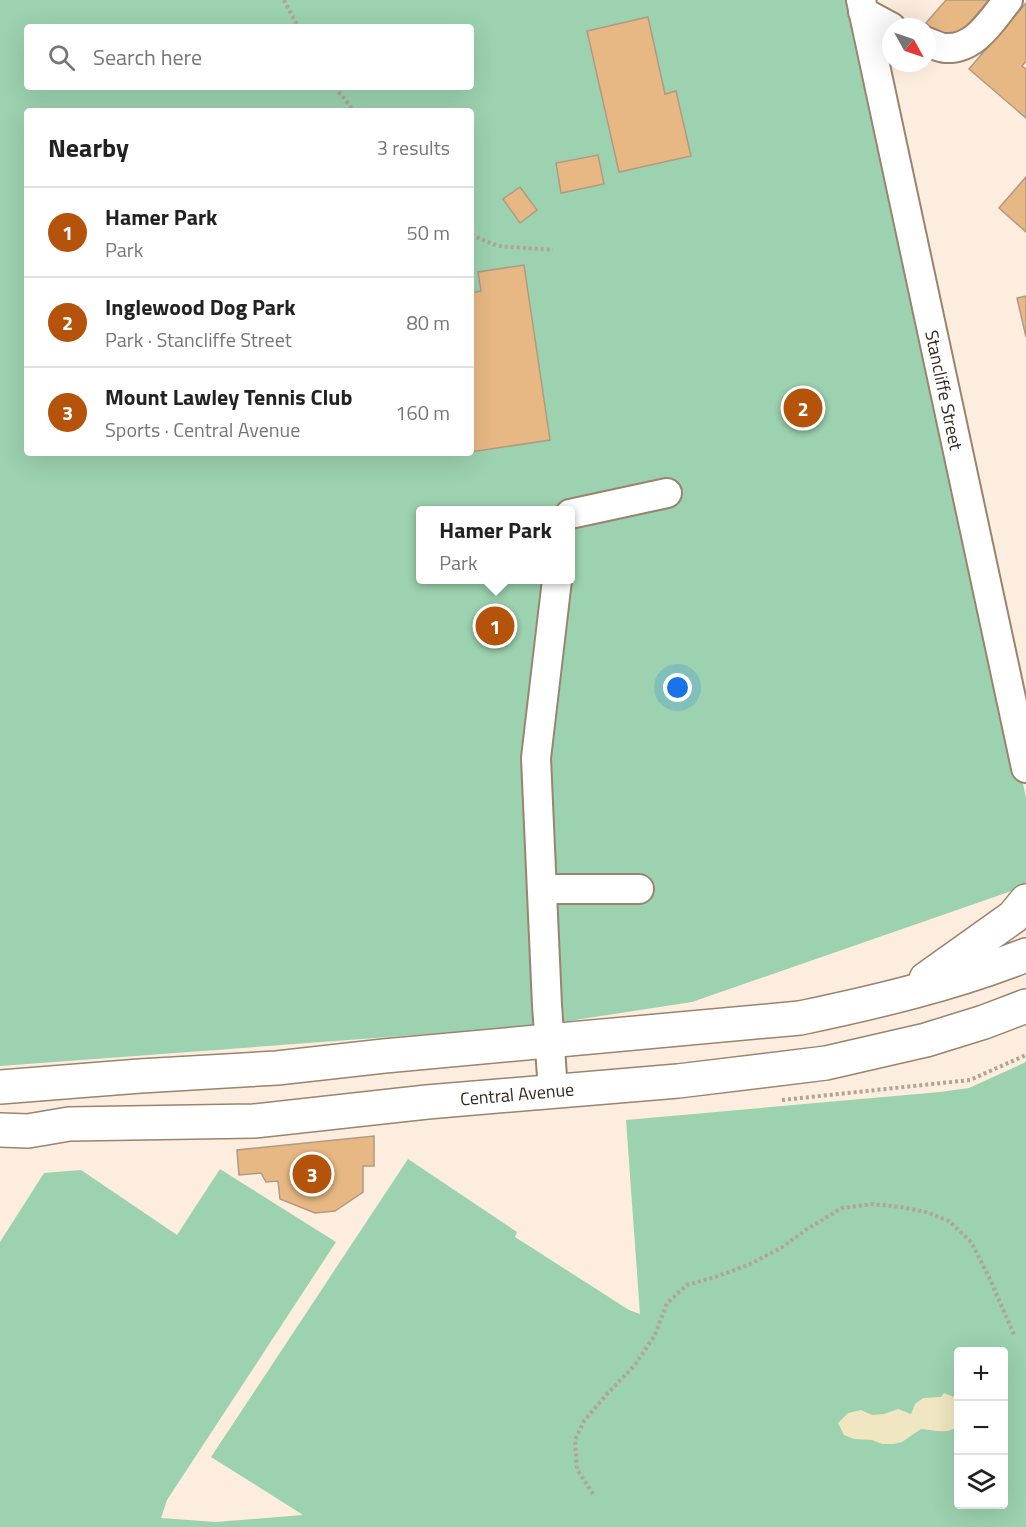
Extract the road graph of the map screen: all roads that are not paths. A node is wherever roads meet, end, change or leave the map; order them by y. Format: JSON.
{"nodes":[{"id":1,"x":1008,"y":0,"type":"edge"},
{"id":2,"x":862,"y":4,"type":"edge"},
{"id":3,"x":882,"y":20,"type":"edge"},
{"id":4,"x":936,"y":45,"type":"edge"},
{"id":5,"x":667,"y":493,"type":"dead end"},
{"id":6,"x":575,"y":513,"type":"edge"},
{"id":7,"x":556,"y":584,"type":"edge"},
{"id":8,"x":1026,"y":768,"type":"edge"},
{"id":9,"x":542,"y":889,"type":"junction"},
{"id":10,"x":639,"y":889,"type":"dead end"},
{"id":11,"x":1026,"y":901,"type":"edge"},
{"id":12,"x":1026,"y":955,"type":"edge"},
{"id":13,"x":905,"y":993,"type":"junction"},
{"id":14,"x":1026,"y":1006,"type":"edge"},
{"id":15,"x":549,"y":1041,"type":"junction"},
{"id":16,"x":384,"y":1056,"type":"junction"},
{"id":17,"x":0,"y":1087,"type":"edge"},
{"id":18,"x":553,"y":1091,"type":"junction"},
{"id":19,"x":427,"y":1102,"type":"junction"},
{"id":20,"x":0,"y":1130,"type":"edge"}],
"edges":[{"from":1,"to":4,"type":"street"},
{"from":2,"to":3,"type":"street"},
{"from":2,"to":8,"type":"street","name":"Stancliffe Street"},
{"from":5,"to":6,"type":"street"},
{"from":7,"to":9,"type":"street"},
{"from":9,"to":10,"type":"street"},
{"from":9,"to":15,"type":"street"},
{"from":11,"to":13,"type":"main road"},
{"from":12,"to":13,"type":"main road"},
{"from":13,"to":15,"type":"main road"},
{"from":14,"to":18,"type":"main road","name":"Central Avenue"},
{"from":15,"to":16,"type":"main road"},
{"from":15,"to":18,"type":"street"},
{"from":16,"to":17,"type":"main road"},
{"from":16,"to":19,"type":"main road"},
{"from":18,"to":19,"type":"main road","name":"Central Avenue"},
{"from":19,"to":20,"type":"main road","name":"Central Avenue"}]}
